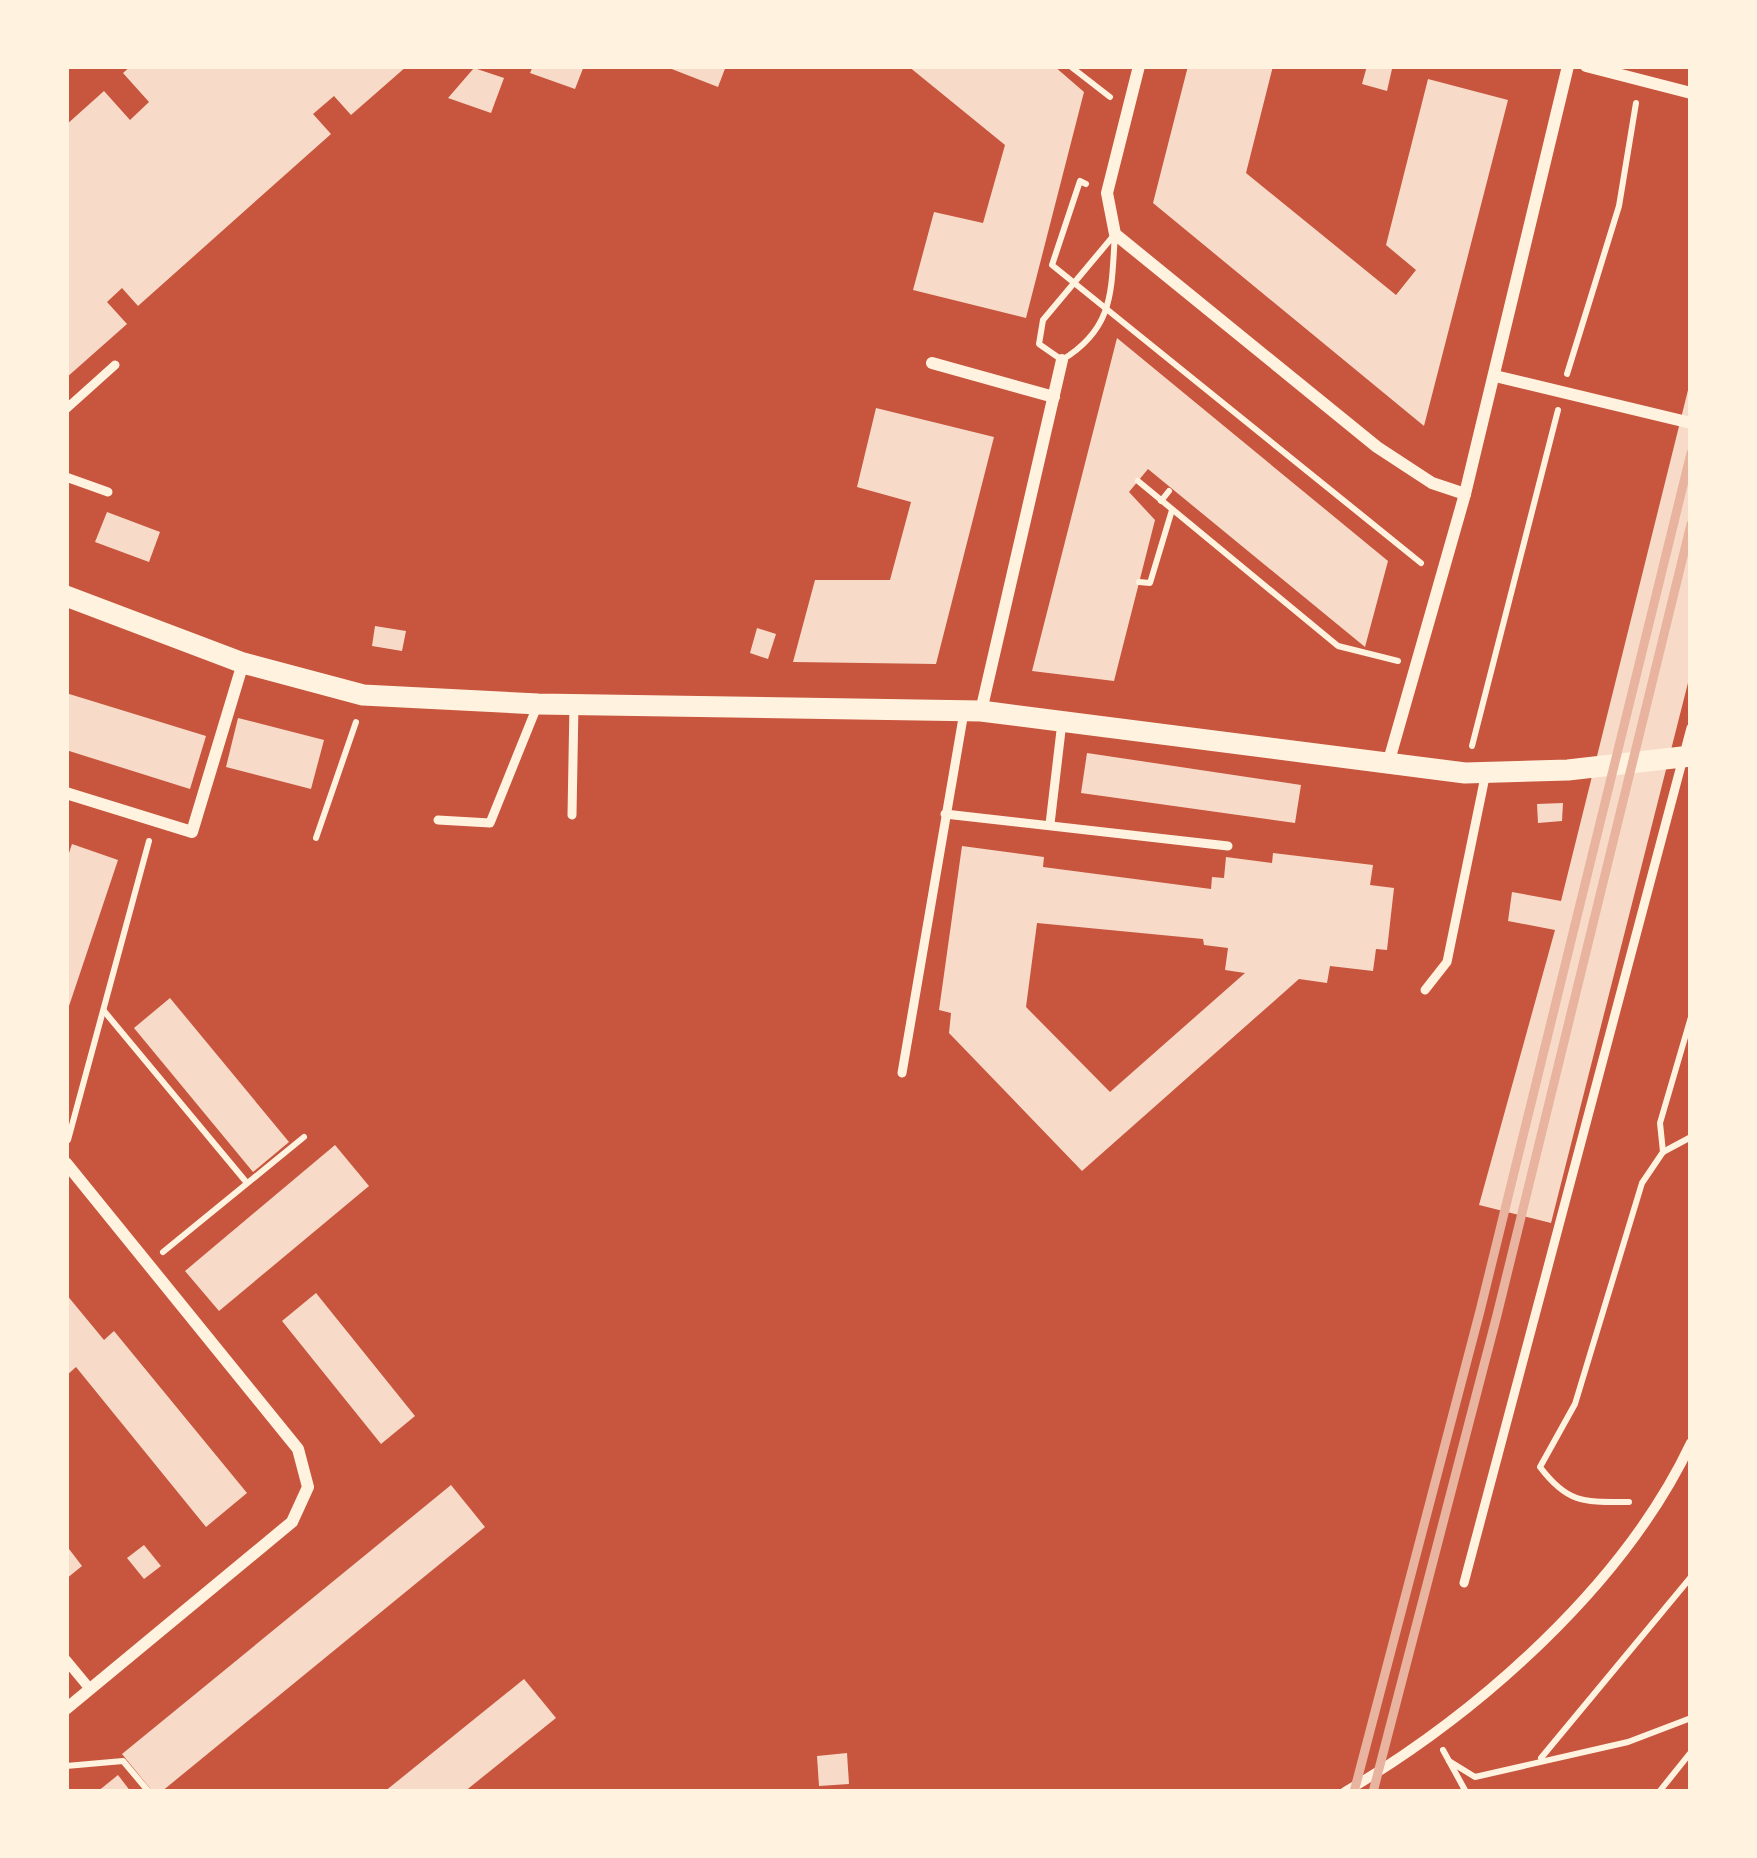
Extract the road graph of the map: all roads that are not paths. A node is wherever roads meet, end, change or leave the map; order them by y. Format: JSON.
{"nodes":[{"id":1,"x":1139,"y":66,"type":"edge"},
{"id":2,"x":1568,"y":66,"type":"edge"},
{"id":3,"x":1586,"y":66,"type":"edge"},
{"id":4,"x":1691,"y":93,"type":"edge"},
{"id":5,"x":1062,"y":360,"type":"road end"},
{"id":6,"x":932,"y":363,"type":"dead end"},
{"id":7,"x":116,"y":365,"type":"dead end"},
{"id":8,"x":1495,"y":376,"type":"junction"},
{"id":9,"x":1054,"y":397,"type":"junction"},
{"id":10,"x":66,"y":409,"type":"edge"},
{"id":11,"x":1691,"y":423,"type":"edge"},
{"id":12,"x":66,"y":477,"type":"edge"},
{"id":13,"x":108,"y":492,"type":"dead end"},
{"id":14,"x":1465,"y":494,"type":"junction"},
{"id":15,"x":66,"y":596,"type":"edge"},
{"id":16,"x":243,"y":663,"type":"junction"},
{"id":17,"x":538,"y":704,"type":"junction"},
{"id":18,"x":574,"y":704,"type":"junction"},
{"id":19,"x":972,"y":711,"type":"junction"},
{"id":20,"x":1063,"y":717,"type":"junction"},
{"id":21,"x":1691,"y":728,"type":"edge"},
{"id":22,"x":1688,"y":757,"type":"edge"},
{"id":23,"x":1388,"y":764,"type":"junction"},
{"id":24,"x":1476,"y":772,"type":"junction"},
{"id":25,"x":66,"y":793,"type":"edge"},
{"id":26,"x":945,"y":814,"type":"junction"},
{"id":27,"x":572,"y":815,"type":"dead end"},
{"id":28,"x":438,"y":820,"type":"dead end"},
{"id":29,"x":1050,"y":824,"type":"junction"},
{"id":30,"x":1228,"y":846,"type":"dead end"},
{"id":31,"x":1424,"y":990,"type":"dead end"},
{"id":32,"x":902,"y":1073,"type":"dead end"},
{"id":33,"x":66,"y":1163,"type":"edge"},
{"id":34,"x":1691,"y":1443,"type":"edge"},
{"id":35,"x":1465,"y":1583,"type":"dead end"},
{"id":36,"x":66,"y":1660,"type":"edge"},
{"id":37,"x":90,"y":1689,"type":"junction"},
{"id":38,"x":66,"y":1708,"type":"edge"},
{"id":39,"x":1346,"y":1792,"type":"edge"}],
"edges":[{"from":1,"to":14,"type":"street"},
{"from":2,"to":8,"type":"street"},
{"from":3,"to":4,"type":"street"},
{"from":5,"to":9,"type":"street"},
{"from":6,"to":9,"type":"street"},
{"from":7,"to":10,"type":"lane"},
{"from":8,"to":11,"type":"street"},
{"from":8,"to":14,"type":"street"},
{"from":9,"to":19,"type":"street"},
{"from":12,"to":13,"type":"lane"},
{"from":14,"to":23,"type":"street"},
{"from":15,"to":16,"type":"street"},
{"from":16,"to":17,"type":"street"},
{"from":16,"to":25,"type":"street"},
{"from":17,"to":18,"type":"street"},
{"from":17,"to":28,"type":"lane"},
{"from":18,"to":19,"type":"street"},
{"from":18,"to":27,"type":"lane"},
{"from":19,"to":20,"type":"street"},
{"from":19,"to":26,"type":"lane"},
{"from":20,"to":23,"type":"street"},
{"from":20,"to":29,"type":"lane"},
{"from":21,"to":22,"type":"lane"},
{"from":22,"to":24,"type":"street"},
{"from":22,"to":35,"type":"lane"},
{"from":23,"to":24,"type":"street"},
{"from":24,"to":31,"type":"lane"},
{"from":26,"to":29,"type":"lane"},
{"from":26,"to":32,"type":"lane"},
{"from":29,"to":30,"type":"lane"},
{"from":33,"to":37,"type":"street"},
{"from":34,"to":39,"type":"street"},
{"from":36,"to":37,"type":"street"},
{"from":37,"to":38,"type":"street"}]}
